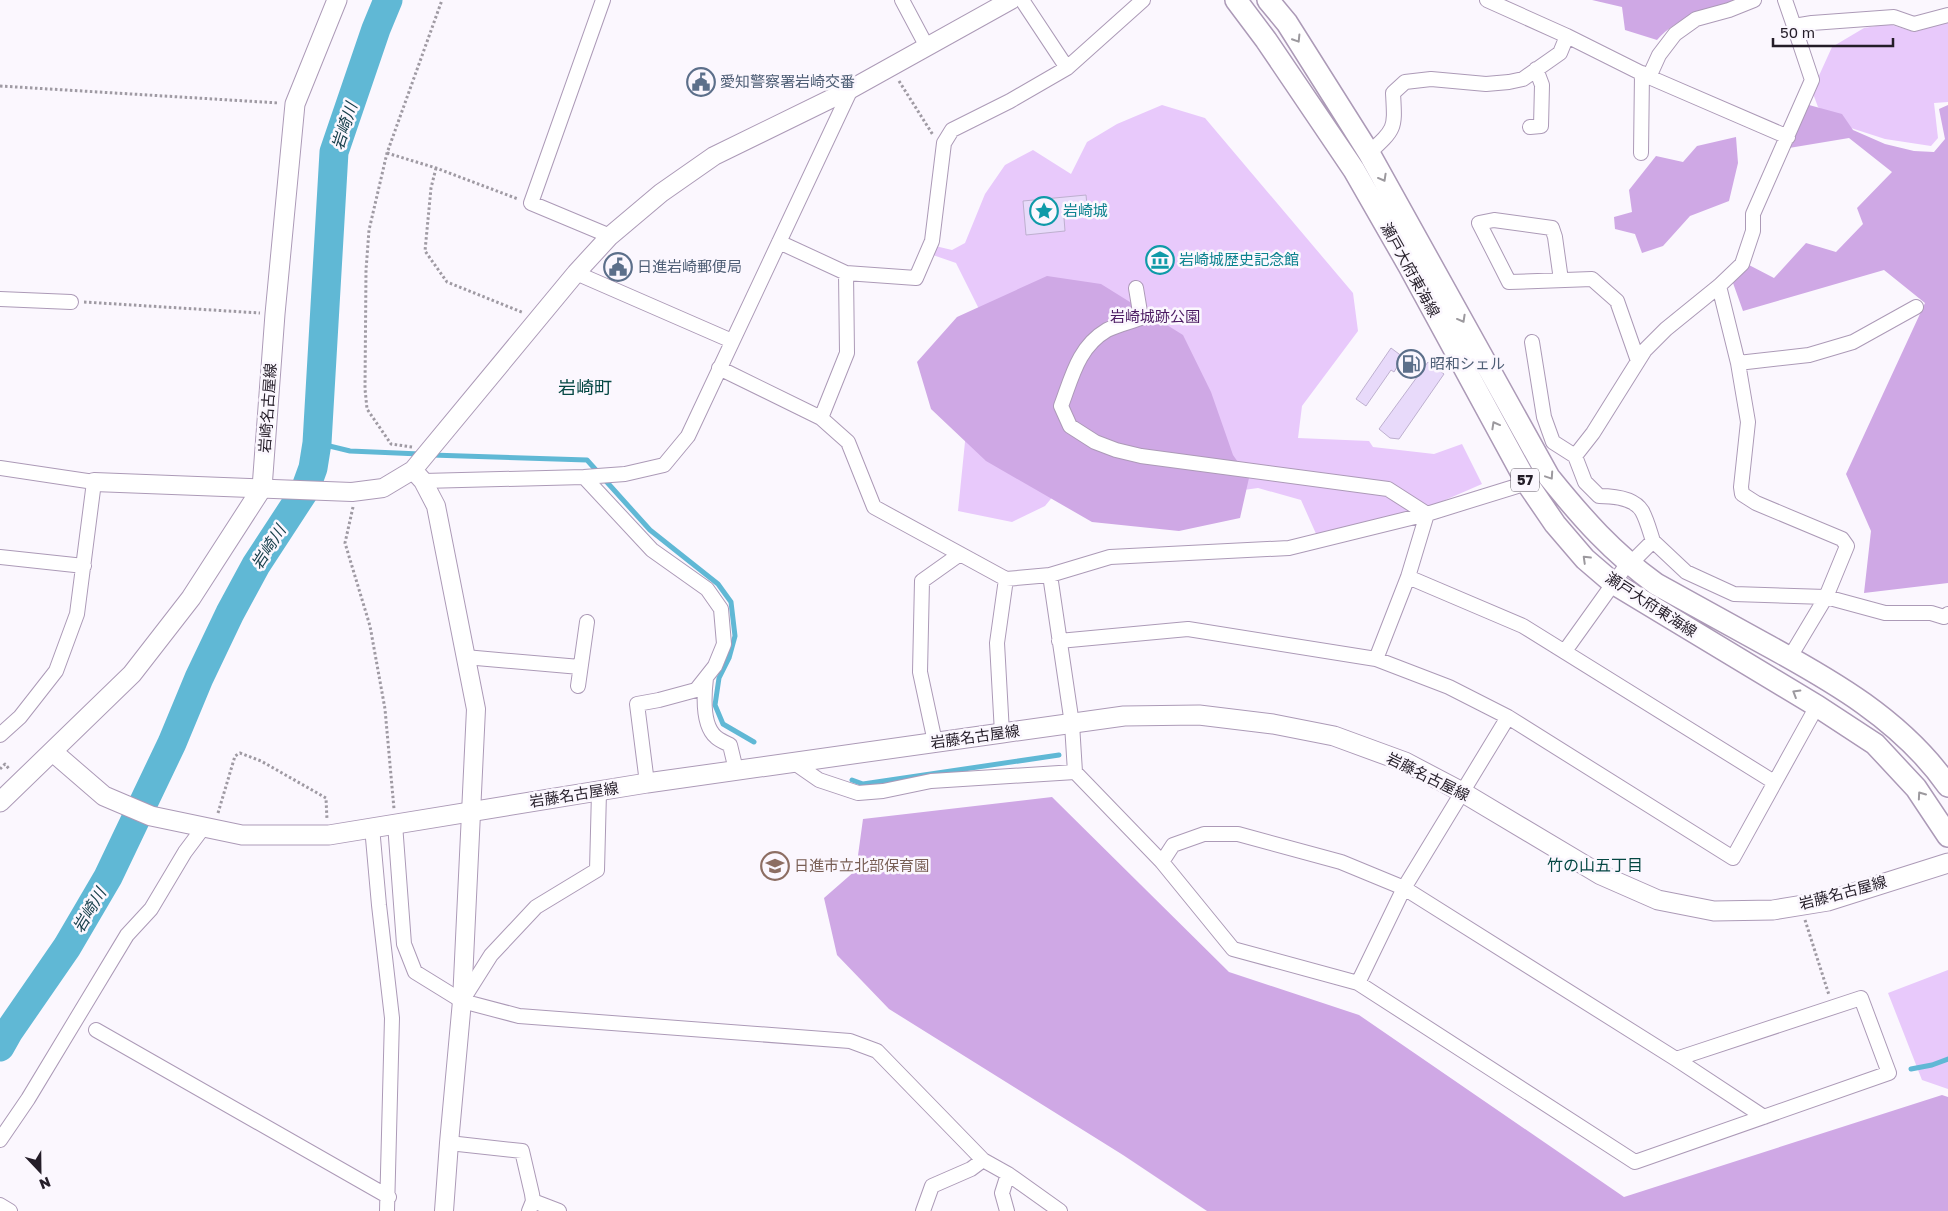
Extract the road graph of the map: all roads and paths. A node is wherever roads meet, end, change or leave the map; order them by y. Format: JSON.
{"nodes":[{"id":1,"x":337,"y":0,"type":"edge"},
{"id":2,"x":442,"y":0,"type":"edge"},
{"id":3,"x":603,"y":0,"type":"edge"},
{"id":4,"x":902,"y":0,"type":"edge"},
{"id":5,"x":1011,"y":0,"type":"edge"},
{"id":6,"x":1022,"y":0,"type":"edge"},
{"id":7,"x":1143,"y":0,"type":"edge"},
{"id":8,"x":1236,"y":0,"type":"edge"},
{"id":9,"x":1268,"y":0,"type":"edge"},
{"id":10,"x":1487,"y":0,"type":"edge"},
{"id":11,"x":1754,"y":0,"type":"edge"},
{"id":12,"x":1785,"y":0,"type":"edge"},
{"id":13,"x":1948,"y":15,"type":"edge"},
{"id":14,"x":1794,"y":26,"type":"junction"},
{"id":15,"x":1566,"y":36,"type":"junction"},
{"id":16,"x":928,"y":47,"type":"junction"},
{"id":17,"x":890,"y":68,"type":"junction"},
{"id":18,"x":1067,"y":68,"type":"junction"},
{"id":19,"x":1536,"y":69,"type":"junction"},
{"id":20,"x":1645,"y":75,"type":"junction"},
{"id":21,"x":0,"y":86,"type":"edge"},
{"id":22,"x":851,"y":89,"type":"junction"},
{"id":23,"x":295,"y":104,"type":"junction"},
{"id":24,"x":1530,"y":127,"type":"dead end"},
{"id":25,"x":1788,"y":137,"type":"junction"},
{"id":26,"x":944,"y":144,"type":"junction"},
{"id":27,"x":386,"y":153,"type":"junction"},
{"id":28,"x":1641,"y":153,"type":"dead end"},
{"id":29,"x":1369,"y":154,"type":"junction"},
{"id":30,"x":436,"y":168,"type":"junction"},
{"id":31,"x":531,"y":203,"type":"junction"},
{"id":32,"x":610,"y":236,"type":"junction"},
{"id":33,"x":779,"y":242,"type":"junction"},
{"id":34,"x":576,"y":273,"type":"junction"},
{"id":35,"x":846,"y":273,"type":"junction"},
{"id":36,"x":1561,"y":280,"type":"junction"},
{"id":37,"x":1719,"y":286,"type":"junction"},
{"id":38,"x":1136,"y":288,"type":"dead end"},
{"id":39,"x":0,"y":299,"type":"edge"},
{"id":40,"x":71,"y":302,"type":"joint"},
{"id":41,"x":1916,"y":307,"type":"dead end"},
{"id":42,"x":275,"y":314,"type":"junction"},
{"id":43,"x":537,"y":319,"type":"junction"},
{"id":44,"x":732,"y":341,"type":"junction"},
{"id":45,"x":1532,"y":342,"type":"dead end"},
{"id":46,"x":1638,"y":362,"type":"junction"},
{"id":47,"x":1738,"y":363,"type":"junction"},
{"id":48,"x":719,"y":368,"type":"junction"},
{"id":49,"x":821,"y":418,"type":"junction"},
{"id":50,"x":1575,"y":456,"type":"junction"},
{"id":51,"x":422,"y":463,"type":"junction"},
{"id":52,"x":0,"y":468,"type":"edge"},
{"id":53,"x":589,"y":477,"type":"junction"},
{"id":54,"x":94,"y":482,"type":"junction"},
{"id":55,"x":1527,"y":483,"type":"junction"},
{"id":56,"x":269,"y":489,"type":"junction"},
{"id":57,"x":354,"y":492,"type":"junction"},
{"id":58,"x":1428,"y":514,"type":"junction"},
{"id":59,"x":1653,"y":541,"type":"junction"},
{"id":60,"x":960,"y":554,"type":"junction"},
{"id":61,"x":0,"y":557,"type":"edge"},
{"id":62,"x":1628,"y":563,"type":"junction"},
{"id":63,"x":84,"y":566,"type":"junction"},
{"id":64,"x":1050,"y":576,"type":"junction"},
{"id":65,"x":1408,"y":577,"type":"junction"},
{"id":66,"x":1006,"y":579,"type":"junction"},
{"id":67,"x":1613,"y":583,"type":"junction"},
{"id":68,"x":1826,"y":597,"type":"junction"},
{"id":69,"x":1947,"y":618,"type":"edge"},
{"id":70,"x":587,"y":622,"type":"dead end"},
{"id":71,"x":1059,"y":641,"type":"junction"},
{"id":72,"x":1565,"y":652,"type":"junction"},
{"id":73,"x":465,"y":657,"type":"junction"},
{"id":74,"x":1790,"y":658,"type":"junction"},
{"id":75,"x":1376,"y":659,"type":"junction"},
{"id":76,"x":580,"y":667,"type":"junction"},
{"id":77,"x":706,"y":678,"type":"junction"},
{"id":78,"x":578,"y":686,"type":"dead end"},
{"id":79,"x":1817,"y":706,"type":"junction"},
{"id":80,"x":1508,"y":717,"type":"junction"},
{"id":81,"x":1072,"y":724,"type":"junction"},
{"id":82,"x":1002,"y":733,"type":"junction"},
{"id":83,"x":0,"y":736,"type":"edge"},
{"id":84,"x":935,"y":742,"type":"junction"},
{"id":85,"x":53,"y":752,"type":"junction"},
{"id":86,"x":793,"y":762,"type":"junction"},
{"id":87,"x":736,"y":770,"type":"junction"},
{"id":88,"x":1075,"y":772,"type":"junction"},
{"id":89,"x":1774,"y":782,"type":"junction"},
{"id":90,"x":647,"y":783,"type":"junction"},
{"id":91,"x":1948,"y":786,"type":"edge"},
{"id":92,"x":599,"y":792,"type":"junction"},
{"id":93,"x":1462,"y":792,"type":"junction"},
{"id":94,"x":0,"y":802,"type":"edge"},
{"id":95,"x":472,"y":812,"type":"junction"},
{"id":96,"x":395,"y":824,"type":"junction"},
{"id":97,"x":372,"y":827,"type":"junction"},
{"id":98,"x":201,"y":828,"type":"junction"},
{"id":99,"x":329,"y":835,"type":"junction"},
{"id":100,"x":1948,"y":836,"type":"edge"},
{"id":101,"x":1162,"y":862,"type":"junction"},
{"id":102,"x":1948,"y":863,"type":"edge"},
{"id":103,"x":1404,"y":888,"type":"junction"},
{"id":104,"x":1800,"y":906,"type":"junction"},
{"id":105,"x":1358,"y":983,"type":"junction"},
{"id":106,"x":462,"y":1001,"type":"junction"},
{"id":107,"x":1833,"y":1007,"type":"junction"},
{"id":108,"x":96,"y":1030,"type":"dead end"},
{"id":109,"x":1676,"y":1059,"type":"junction"},
{"id":110,"x":1764,"y":1117,"type":"junction"},
{"id":111,"x":0,"y":1140,"type":"edge"},
{"id":112,"x":449,"y":1143,"type":"junction"},
{"id":113,"x":982,"y":1160,"type":"junction"},
{"id":114,"x":1008,"y":1174,"type":"junction"},
{"id":115,"x":389,"y":1197,"type":"junction"},
{"id":116,"x":0,"y":1205,"type":"edge"},
{"id":117,"x":531,"y":1206,"type":"edge"},
{"id":118,"x":10,"y":1211,"type":"edge"},
{"id":119,"x":388,"y":1211,"type":"edge"},
{"id":120,"x":444,"y":1211,"type":"edge"},
{"id":121,"x":559,"y":1211,"type":"edge"},
{"id":122,"x":923,"y":1211,"type":"edge"},
{"id":123,"x":1007,"y":1211,"type":"edge"},
{"id":124,"x":1060,"y":1211,"type":"edge"}],
"edges":[{"from":1,"to":23,"type":"main road","name":"岩崎名古屋線"},
{"from":2,"to":27,"type":"path"},
{"from":3,"to":31,"type":"street"},
{"from":4,"to":16,"type":"street"},
{"from":5,"to":16,"type":"street"},
{"from":6,"to":18,"type":"street"},
{"from":7,"to":18,"type":"street"},
{"from":55,"to":8,"type":"main road","name":"瀬戸大府東海線","number":"57","one_way":true},
{"from":9,"to":29,"type":"main road","name":"瀬戸大府東海線","number":"57","one_way":true},
{"from":10,"to":15,"type":"street"},
{"from":11,"to":20,"type":"street"},
{"from":12,"to":14,"type":"street"},
{"from":13,"to":14,"type":"street"},
{"from":14,"to":25,"type":"street"},
{"from":15,"to":19,"type":"street"},
{"from":15,"to":20,"type":"street"},
{"from":16,"to":17,"type":"street"},
{"from":17,"to":22,"type":"street"},
{"from":17,"to":26,"type":"path"},
{"from":18,"to":26,"type":"street"},
{"from":19,"to":24,"type":"street"},
{"from":19,"to":29,"type":"street"},
{"from":20,"to":25,"type":"street"},
{"from":20,"to":28,"type":"street"},
{"from":21,"to":23,"type":"path"},
{"from":22,"to":32,"type":"street"},
{"from":22,"to":33,"type":"street"},
{"from":23,"to":42,"type":"main road","name":"岩崎名古屋線"},
{"from":25,"to":37,"type":"street"},
{"from":26,"to":35,"type":"street"},
{"from":27,"to":30,"type":"path"},
{"from":27,"to":51,"type":"path"},
{"from":29,"to":62,"type":"main road","name":"瀬戸大府東海線","number":"57","one_way":true},
{"from":30,"to":31,"type":"path"},
{"from":30,"to":43,"type":"path"},
{"from":31,"to":32,"type":"street"},
{"from":32,"to":34,"type":"street"},
{"from":33,"to":35,"type":"street"},
{"from":33,"to":44,"type":"street"},
{"from":34,"to":43,"type":"street"},
{"from":34,"to":44,"type":"street"},
{"from":35,"to":49,"type":"street"},
{"from":36,"to":36,"type":"street"},
{"from":36,"to":46,"type":"street"},
{"from":37,"to":46,"type":"street"},
{"from":37,"to":47,"type":"street"},
{"from":38,"to":58,"type":"street"},
{"from":39,"to":40,"type":"street"},
{"from":40,"to":42,"type":"path"},
{"from":41,"to":47,"type":"street"},
{"from":42,"to":56,"type":"main road","name":"岩崎名古屋線"},
{"from":43,"to":51,"type":"street"},
{"from":44,"to":48,"type":"street"},
{"from":45,"to":50,"type":"street"},
{"from":46,"to":50,"type":"street"},
{"from":47,"to":68,"type":"street"},
{"from":48,"to":49,"type":"street"},
{"from":48,"to":53,"type":"street"},
{"from":49,"to":60,"type":"street"},
{"from":50,"to":59,"type":"street"},
{"from":51,"to":53,"type":"street"},
{"from":51,"to":57,"type":"street"},
{"from":51,"to":73,"type":"street"},
{"from":52,"to":54,"type":"street"},
{"from":53,"to":77,"type":"street"},
{"from":54,"to":56,"type":"street"},
{"from":54,"to":63,"type":"street"},
{"from":55,"to":58,"type":"street"},
{"from":67,"to":55,"type":"main road","name":"瀬戸大府東海線","number":"57","one_way":true},
{"from":56,"to":57,"type":"street"},
{"from":56,"to":85,"type":"main road","name":"岩崎名古屋線"},
{"from":57,"to":96,"type":"path"},
{"from":58,"to":64,"type":"street"},
{"from":58,"to":65,"type":"street"},
{"from":59,"to":62,"type":"street"},
{"from":59,"to":68,"type":"street"},
{"from":60,"to":66,"type":"street"},
{"from":60,"to":84,"type":"street"},
{"from":61,"to":63,"type":"street"},
{"from":62,"to":67,"type":"street"},
{"from":62,"to":74,"type":"main road","name":"瀬戸大府東海線","number":"57"},
{"from":63,"to":83,"type":"street"},
{"from":64,"to":66,"type":"street"},
{"from":64,"to":71,"type":"street"},
{"from":65,"to":72,"type":"street"},
{"from":65,"to":75,"type":"street"},
{"from":66,"to":82,"type":"street"},
{"from":67,"to":72,"type":"street"},
{"from":79,"to":67,"type":"main road","name":"瀬戸大府東海線","number":"57","one_way":true},
{"from":68,"to":69,"type":"street"},
{"from":68,"to":74,"type":"street"},
{"from":70,"to":76,"type":"street"},
{"from":71,"to":75,"type":"street"},
{"from":71,"to":81,"type":"street"},
{"from":72,"to":89,"type":"street"},
{"from":73,"to":76,"type":"street"},
{"from":73,"to":95,"type":"street"},
{"from":74,"to":91,"type":"main road","name":"瀬戸大府東海線","number":"57"},
{"from":75,"to":80,"type":"street"},
{"from":76,"to":78,"type":"street"},
{"from":77,"to":87,"type":"street"},
{"from":77,"to":90,"type":"street"},
{"from":79,"to":89,"type":"street"},
{"from":100,"to":79,"type":"main road","name":"瀬戸大府東海線","number":"57","one_way":true},
{"from":80,"to":89,"type":"street"},
{"from":80,"to":93,"type":"street"},
{"from":81,"to":82,"type":"main road","name":"岩藤名古屋線"},
{"from":81,"to":88,"type":"street"},
{"from":81,"to":93,"type":"main road","name":"岩藤名古屋線"},
{"from":82,"to":84,"type":"main road","name":"岩藤名古屋線"},
{"from":84,"to":86,"type":"main road","name":"岩藤名古屋線"},
{"from":85,"to":94,"type":"main road"},
{"from":85,"to":98,"type":"main road","name":"岩藤名古屋線"},
{"from":86,"to":87,"type":"main road","name":"岩藤名古屋線"},
{"from":86,"to":88,"type":"street"},
{"from":87,"to":90,"type":"main road","name":"岩藤名古屋線"},
{"from":88,"to":101,"type":"street"},
{"from":90,"to":92,"type":"main road","name":"岩藤名古屋線"},
{"from":92,"to":95,"type":"main road","name":"岩藤名古屋線"},
{"from":92,"to":106,"type":"street"},
{"from":93,"to":103,"type":"street"},
{"from":93,"to":104,"type":"main road","name":"岩藤名古屋線"},
{"from":95,"to":96,"type":"main road","name":"岩藤名古屋線"},
{"from":95,"to":106,"type":"street"},
{"from":96,"to":97,"type":"main road","name":"岩藤名古屋線"},
{"from":96,"to":106,"type":"street"},
{"from":97,"to":99,"type":"main road","name":"岩藤名古屋線"},
{"from":97,"to":115,"type":"street"},
{"from":98,"to":99,"type":"main road","name":"岩藤名古屋線"},
{"from":98,"to":99,"type":"path"},
{"from":98,"to":111,"type":"street"},
{"from":101,"to":103,"type":"street"},
{"from":101,"to":105,"type":"street"},
{"from":102,"to":104,"type":"main road","name":"岩藤名古屋線"},
{"from":103,"to":105,"type":"street"},
{"from":103,"to":109,"type":"street"},
{"from":104,"to":107,"type":"path"},
{"from":105,"to":110,"type":"street"},
{"from":106,"to":112,"type":"street"},
{"from":106,"to":113,"type":"street"},
{"from":107,"to":109,"type":"street"},
{"from":107,"to":110,"type":"street"},
{"from":108,"to":115,"type":"street"},
{"from":109,"to":110,"type":"street"},
{"from":112,"to":117,"type":"street"},
{"from":112,"to":120,"type":"street"},
{"from":113,"to":114,"type":"street"},
{"from":113,"to":122,"type":"street"},
{"from":114,"to":123,"type":"street"},
{"from":114,"to":124,"type":"street"},
{"from":115,"to":119,"type":"street"},
{"from":116,"to":118,"type":"street"},
{"from":117,"to":121,"type":"street"}]}
